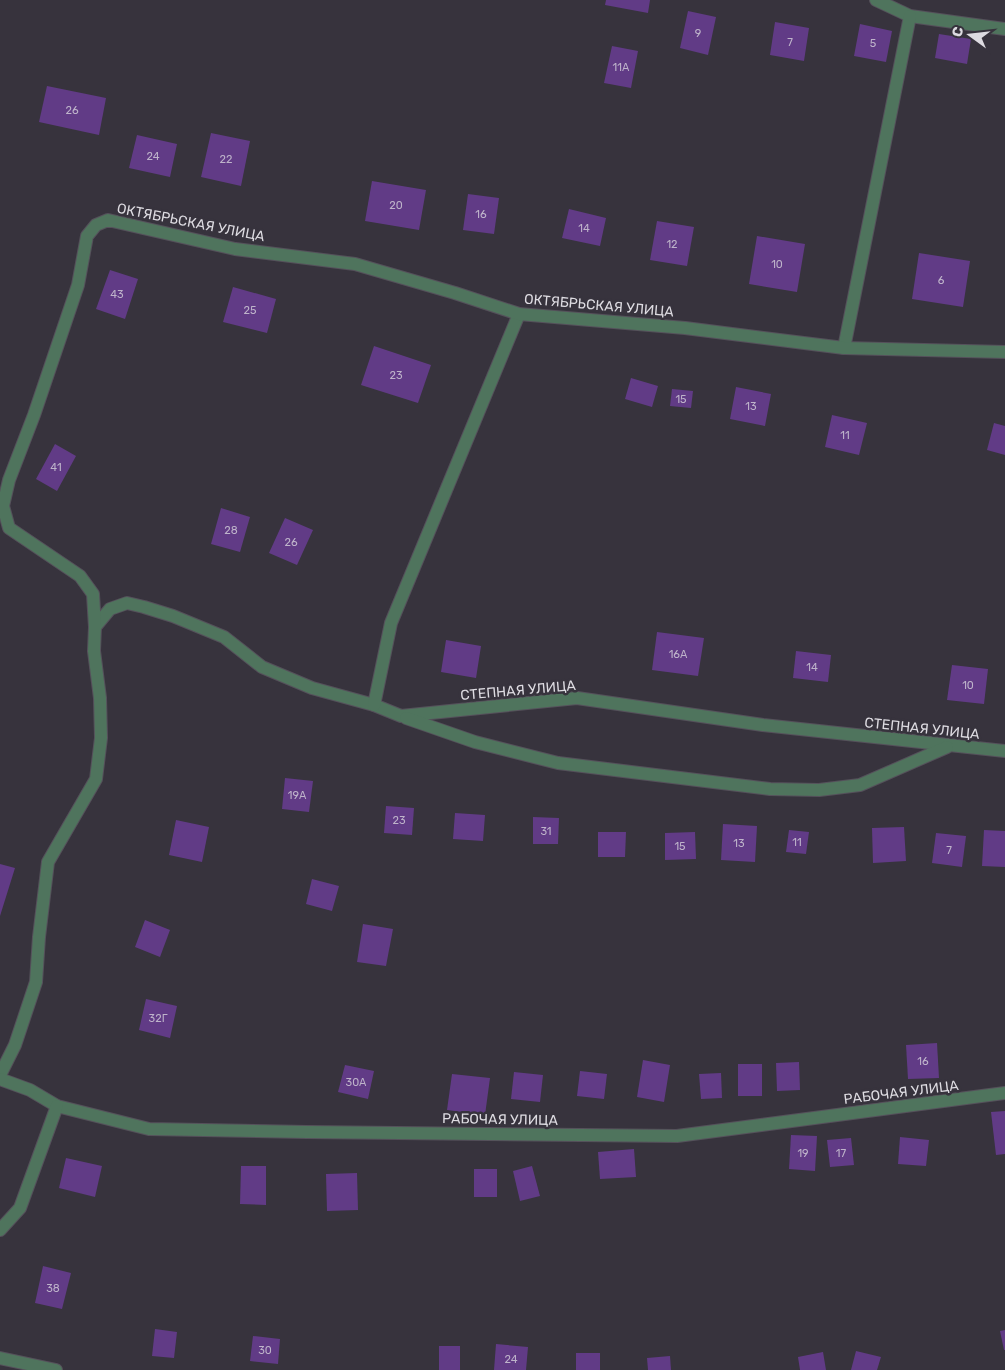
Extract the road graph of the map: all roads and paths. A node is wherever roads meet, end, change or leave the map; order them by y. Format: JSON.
{"nodes":[{"id":1,"x":876,"y":0,"type":"edge"},
{"id":2,"x":910,"y":16,"type":"junction"},
{"id":3,"x":1005,"y":29,"type":"edge"},
{"id":4,"x":519,"y":314,"type":"junction"},
{"id":5,"x":844,"y":348,"type":"junction"},
{"id":6,"x":1005,"y":352,"type":"edge"},
{"id":7,"x":95,"y":627,"type":"junction"},
{"id":8,"x":374,"y":705,"type":"junction"},
{"id":9,"x":401,"y":716,"type":"junction"},
{"id":10,"x":950,"y":746,"type":"junction"},
{"id":11,"x":1005,"y":751,"type":"edge"},
{"id":12,"x":0,"y":1075,"type":"edge"},
{"id":13,"x":0,"y":1079,"type":"edge"},
{"id":14,"x":1005,"y":1093,"type":"edge"},
{"id":15,"x":58,"y":1106,"type":"junction"},
{"id":16,"x":0,"y":1230,"type":"edge"},
{"id":17,"x":0,"y":1358,"type":"edge"},
{"id":18,"x":56,"y":1370,"type":"edge"}],
"edges":[{"from":1,"to":2,"type":"street"},
{"from":2,"to":3,"type":"street"},
{"from":2,"to":5,"type":"street"},
{"from":4,"to":5,"type":"street","name":"ОКТЯБРЬСКАЯ УЛИЦА"},
{"from":4,"to":7,"type":"street","name":"ОКТЯБРЬСКАЯ УЛИЦА"},
{"from":4,"to":8,"type":"street"},
{"from":5,"to":6,"type":"street","name":"ОКТЯБРЬСКАЯ УЛИЦА"},
{"from":7,"to":8,"type":"street","name":"СТЕПНАЯ УЛИЦА"},
{"from":7,"to":12,"type":"street"},
{"from":8,"to":9,"type":"street","name":"СТЕПНАЯ УЛИЦА"},
{"from":9,"to":10,"type":"street","name":"СТЕПНАЯ УЛИЦА"},
{"from":9,"to":10,"type":"street"},
{"from":10,"to":11,"type":"street","name":"СТЕПНАЯ УЛИЦА"},
{"from":13,"to":15,"type":"street","name":"РАБОЧАЯ УЛИЦА"},
{"from":14,"to":15,"type":"street","name":"РАБОЧАЯ УЛИЦА"},
{"from":15,"to":16,"type":"street"},
{"from":17,"to":18,"type":"street"}]}
